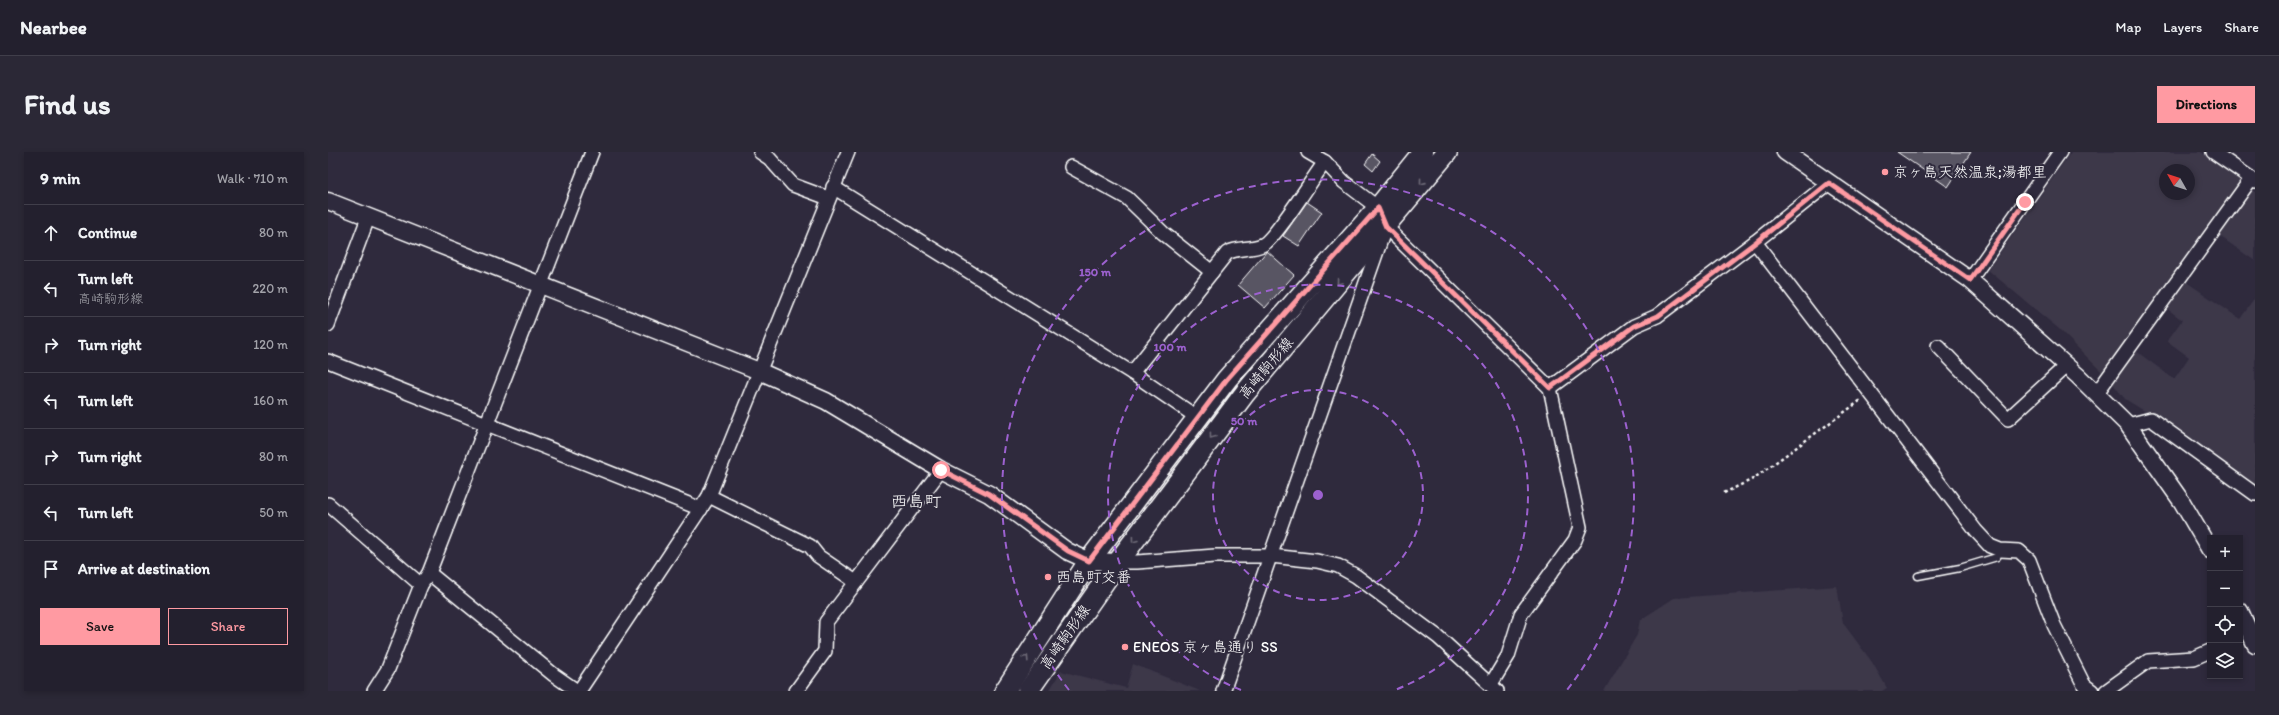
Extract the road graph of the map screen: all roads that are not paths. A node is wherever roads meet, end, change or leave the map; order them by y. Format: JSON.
{"nodes":[{"id":1,"x":592,"y":152,"type":"edge"},
{"id":2,"x":760,"y":152,"type":"edge"},
{"id":3,"x":848,"y":152,"type":"edge"},
{"id":4,"x":1308,"y":152,"type":"edge"},
{"id":5,"x":1423,"y":152,"type":"edge"},
{"id":6,"x":1447,"y":152,"type":"edge"},
{"id":7,"x":1785,"y":152,"type":"edge"},
{"id":8,"x":2060,"y":152,"type":"edge"},
{"id":9,"x":2213,"y":152,"type":"edge"},
{"id":10,"x":1325,"y":162,"type":"junction"},
{"id":11,"x":1071,"y":167,"type":"dead end"},
{"id":12,"x":2253,"y":180,"type":"edge"},
{"id":13,"x":1829,"y":183,"type":"junction"},
{"id":14,"x":830,"y":193,"type":"junction"},
{"id":15,"x":328,"y":201,"type":"edge"},
{"id":16,"x":1378,"y":208,"type":"junction"},
{"id":17,"x":368,"y":218,"type":"junction"},
{"id":18,"x":1386,"y":227,"type":"junction"},
{"id":19,"x":1756,"y":242,"type":"junction"},
{"id":20,"x":1212,"y":272,"type":"junction"},
{"id":21,"x":1970,"y":280,"type":"junction"},
{"id":22,"x":541,"y":285,"type":"junction"},
{"id":23,"x":328,"y":324,"type":"edge"},
{"id":24,"x":1938,"y":346,"type":"dead end"},
{"id":25,"x":328,"y":361,"type":"edge"},
{"id":26,"x":2066,"y":366,"type":"junction"},
{"id":27,"x":759,"y":371,"type":"junction"},
{"id":28,"x":1132,"y":373,"type":"junction"},
{"id":29,"x":1550,"y":388,"type":"junction"},
{"id":30,"x":2096,"y":394,"type":"junction"},
{"id":31,"x":1198,"y":418,"type":"junction"},
{"id":32,"x":487,"y":424,"type":"junction"},
{"id":33,"x":2128,"y":425,"type":"junction"},
{"id":34,"x":941,"y":470,"type":"junction"},
{"id":35,"x":2255,"y":494,"type":"edge"},
{"id":36,"x":709,"y":496,"type":"junction"},
{"id":37,"x":328,"y":504,"type":"edge"},
{"id":38,"x":701,"y":508,"type":"junction"},
{"id":39,"x":2207,"y":545,"type":"edge"},
{"id":40,"x":2000,"y":550,"type":"junction"},
{"id":41,"x":1271,"y":556,"type":"junction"},
{"id":42,"x":1089,"y":561,"type":"junction"},
{"id":43,"x":1118,"y":562,"type":"junction"},
{"id":44,"x":428,"y":573,"type":"junction"},
{"id":45,"x":1918,"y":576,"type":"dead end"},
{"id":46,"x":856,"y":582,"type":"junction"},
{"id":47,"x":420,"y":585,"type":"junction"},
{"id":48,"x":2243,"y":620,"type":"edge"},
{"id":49,"x":2250,"y":637,"type":"edge"},
{"id":50,"x":2207,"y":652,"type":"edge"},
{"id":51,"x":1494,"y":688,"type":"edge"},
{"id":52,"x":374,"y":691,"type":"edge"},
{"id":53,"x":578,"y":691,"type":"edge"},
{"id":54,"x":796,"y":691,"type":"edge"},
{"id":55,"x":1005,"y":691,"type":"edge"},
{"id":56,"x":1028,"y":691,"type":"edge"},
{"id":57,"x":1222,"y":691,"type":"edge"},
{"id":58,"x":2092,"y":691,"type":"edge"},
{"id":59,"x":2106,"y":691,"type":"edge"}],
"edges":[{"from":1,"to":22,"type":"street"},
{"from":2,"to":14,"type":"street"},
{"from":3,"to":14,"type":"street"},
{"from":4,"to":10,"type":"street"},
{"from":5,"to":16,"type":"main road","name":"高崎駒形線"},
{"from":6,"to":18,"type":"main road","name":"高崎駒形線","one_way":true},
{"from":7,"to":13,"type":"street"},
{"from":8,"to":21,"type":"street"},
{"from":9,"to":12,"type":"street"},
{"from":10,"to":16,"type":"street"},
{"from":10,"to":20,"type":"street"},
{"from":11,"to":20,"type":"street"},
{"from":12,"to":30,"type":"street"},
{"from":13,"to":19,"type":"street"},
{"from":13,"to":21,"type":"street"},
{"from":14,"to":27,"type":"street"},
{"from":14,"to":28,"type":"street"},
{"from":15,"to":17,"type":"street"},
{"from":16,"to":18,"type":"street"},
{"from":16,"to":31,"type":"main road","name":"高崎駒形線"},
{"from":17,"to":22,"type":"street"},
{"from":17,"to":23,"type":"street"},
{"from":18,"to":29,"type":"street"},
{"from":18,"to":41,"type":"street"},
{"from":18,"to":43,"type":"main road","name":"高崎駒形線","one_way":true},
{"from":19,"to":29,"type":"street"},
{"from":19,"to":40,"type":"street"},
{"from":20,"to":28,"type":"street"},
{"from":21,"to":26,"type":"street"},
{"from":22,"to":27,"type":"street"},
{"from":22,"to":32,"type":"street"},
{"from":24,"to":26,"type":"street"},
{"from":25,"to":32,"type":"street"},
{"from":26,"to":30,"type":"street"},
{"from":27,"to":34,"type":"street"},
{"from":27,"to":36,"type":"street"},
{"from":28,"to":31,"type":"street"},
{"from":29,"to":51,"type":"street"},
{"from":30,"to":33,"type":"street"},
{"from":31,"to":42,"type":"main road","name":"高崎駒形線"},
{"from":32,"to":38,"type":"street"},
{"from":32,"to":44,"type":"street"},
{"from":33,"to":35,"type":"street"},
{"from":33,"to":39,"type":"street"},
{"from":34,"to":42,"type":"street"},
{"from":34,"to":46,"type":"street"},
{"from":36,"to":38,"type":"street"},
{"from":36,"to":46,"type":"street"},
{"from":37,"to":47,"type":"street"},
{"from":38,"to":53,"type":"street"},
{"from":40,"to":45,"type":"lane"},
{"from":40,"to":58,"type":"street"},
{"from":41,"to":43,"type":"street"},
{"from":41,"to":51,"type":"street"},
{"from":41,"to":57,"type":"street"},
{"from":42,"to":43,"type":"street"},
{"from":55,"to":42,"type":"main road","name":"高崎駒形線","one_way":true},
{"from":43,"to":56,"type":"main road","name":"高崎駒形線"},
{"from":44,"to":47,"type":"street"},
{"from":44,"to":53,"type":"street"},
{"from":46,"to":54,"type":"street"},
{"from":47,"to":52,"type":"street"},
{"from":48,"to":49,"type":"street"},
{"from":50,"to":59,"type":"street"}]}
